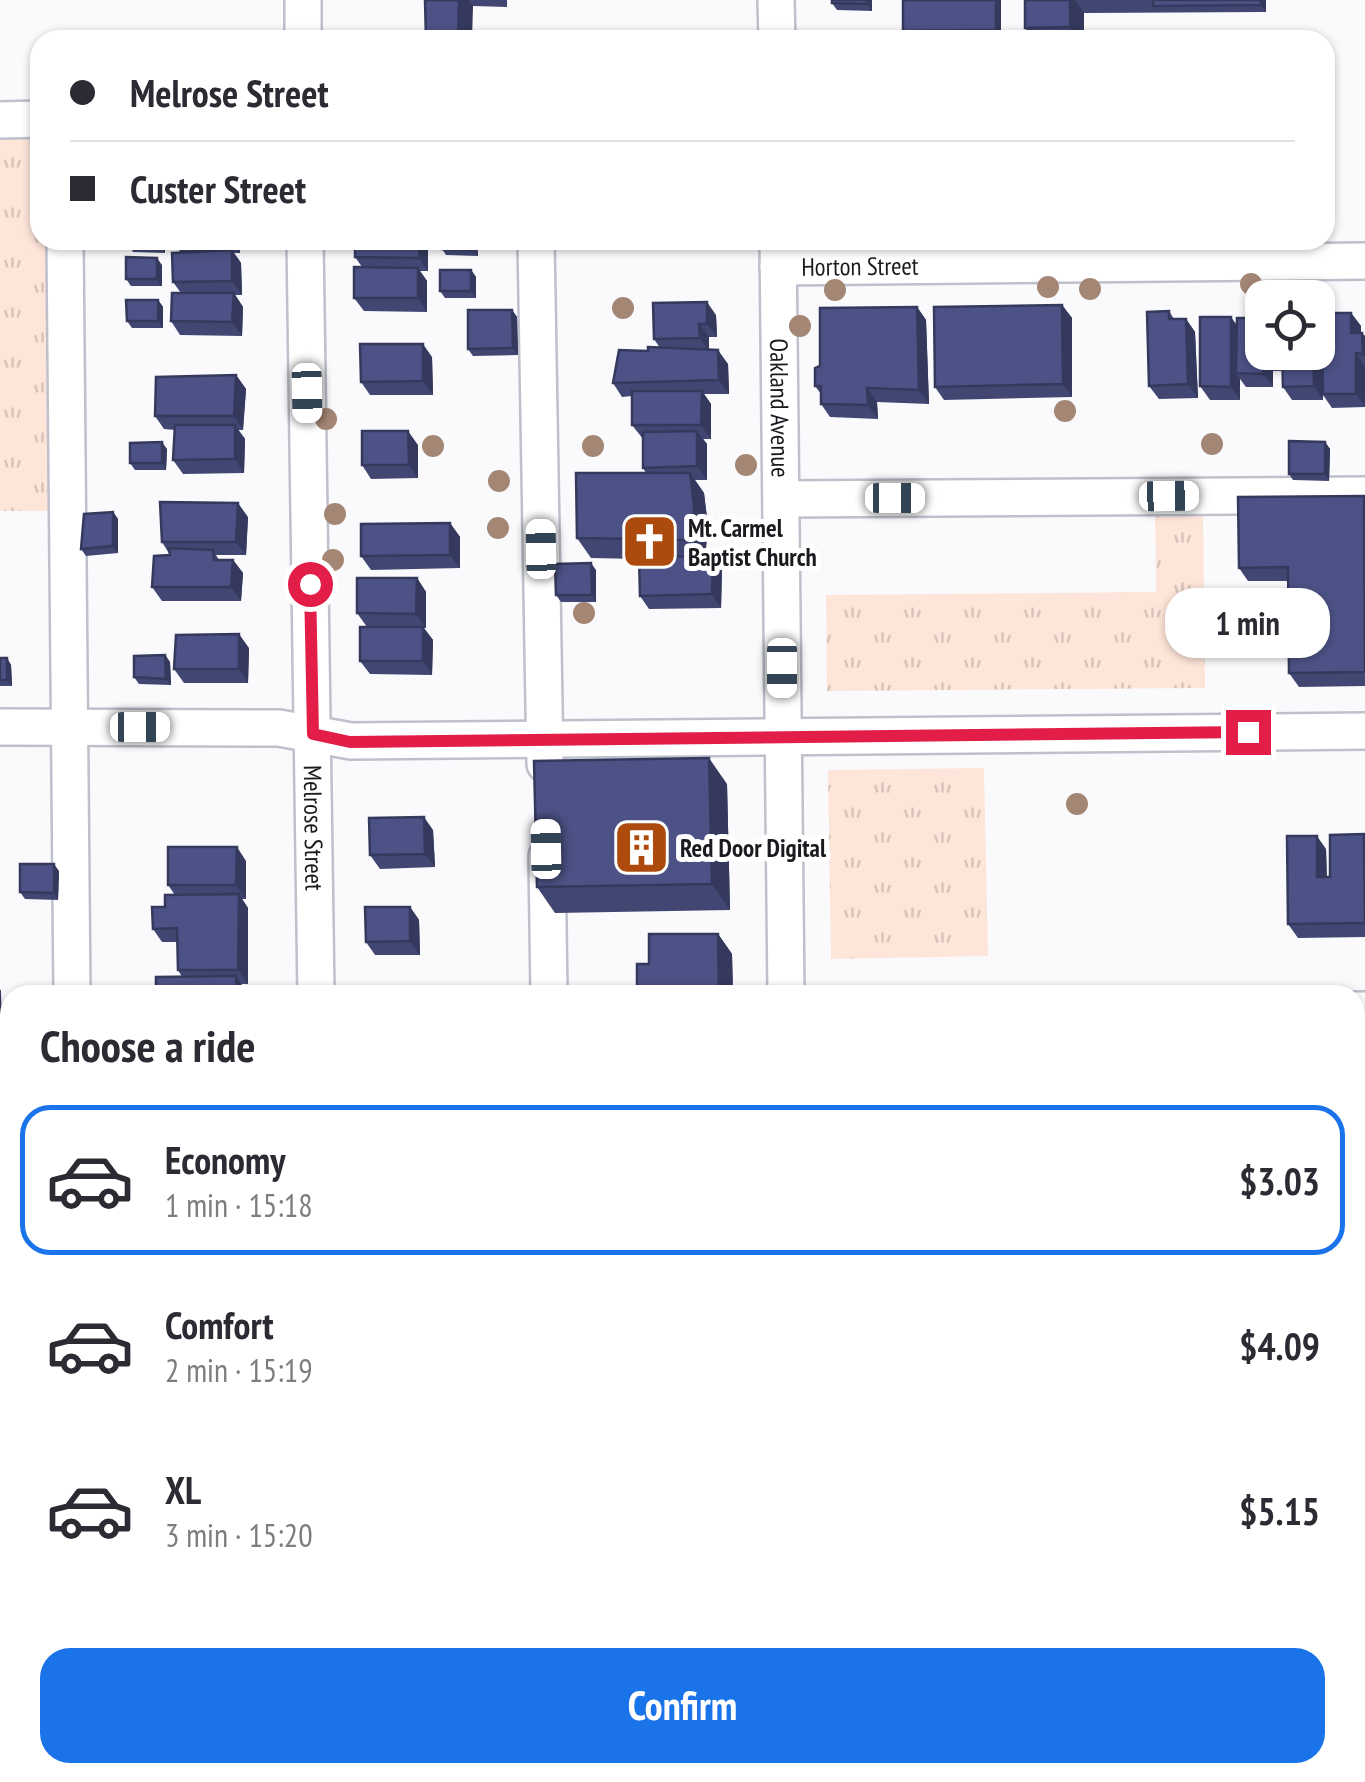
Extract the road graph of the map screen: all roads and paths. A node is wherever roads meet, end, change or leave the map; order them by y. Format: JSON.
{"nodes":[{"id":1,"x":302,"y":0,"type":"edge"},
{"id":2,"x":776,"y":0,"type":"edge"},
{"id":3,"x":303,"y":30,"type":"edge"},
{"id":4,"x":777,"y":30,"type":"edge"},
{"id":5,"x":0,"y":120,"type":"edge"},
{"id":6,"x":30,"y":120,"type":"edge"},
{"id":7,"x":66,"y":250,"type":"edge"},
{"id":8,"x":305,"y":250,"type":"edge"},
{"id":9,"x":536,"y":250,"type":"edge"},
{"id":10,"x":778,"y":254,"type":"edge"},
{"id":11,"x":1365,"y":261,"type":"edge"},
{"id":12,"x":1365,"y":495,"type":"edge"},
{"id":13,"x":782,"y":499,"type":"junction"},
{"id":14,"x":70,"y":726,"type":"junction"},
{"id":15,"x":0,"y":727,"type":"edge"},
{"id":16,"x":1365,"y":731,"type":"edge"},
{"id":17,"x":313,"y":734,"type":"junction"},
{"id":18,"x":782,"y":737,"type":"junction"},
{"id":19,"x":544,"y":740,"type":"junction"},
{"id":20,"x":72,"y":985,"type":"edge"},
{"id":21,"x":316,"y":985,"type":"edge"},
{"id":22,"x":549,"y":985,"type":"edge"},
{"id":23,"x":786,"y":985,"type":"edge"}],
"edges":[{"from":1,"to":3,"type":"street"},
{"from":2,"to":4,"type":"street"},
{"from":5,"to":6,"type":"street"},
{"from":7,"to":14,"type":"street"},
{"from":8,"to":17,"type":"street","name":"Melrose Street"},
{"from":9,"to":19,"type":"street"},
{"from":10,"to":11,"type":"street","name":"Horton Street"},
{"from":10,"to":13,"type":"street","name":"Oakland Avenue"},
{"from":12,"to":13,"type":"street"},
{"from":13,"to":18,"type":"street","name":"Oakland Avenue"},
{"from":14,"to":15,"type":"street"},
{"from":14,"to":17,"type":"street"},
{"from":14,"to":20,"type":"street"},
{"from":16,"to":18,"type":"street"},
{"from":17,"to":19,"type":"street"},
{"from":17,"to":21,"type":"street","name":"Melrose Street"},
{"from":18,"to":19,"type":"street"},
{"from":18,"to":23,"type":"street","name":"Oakland Avenue"},
{"from":19,"to":22,"type":"street"}]}
